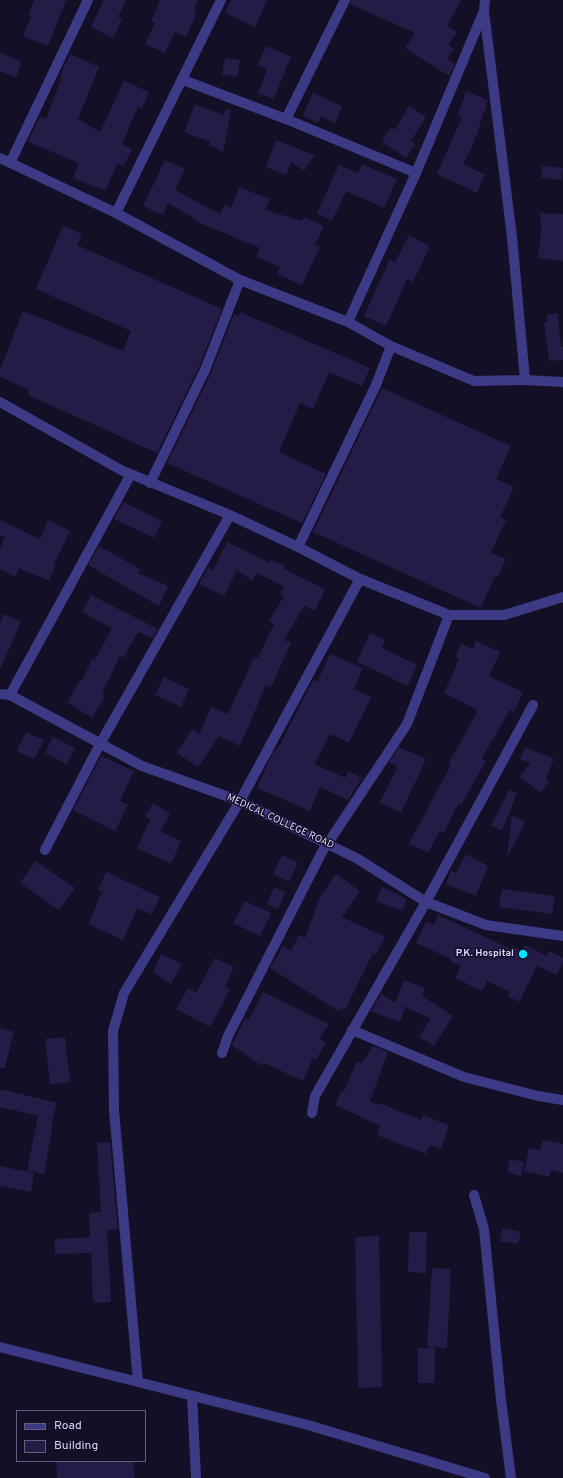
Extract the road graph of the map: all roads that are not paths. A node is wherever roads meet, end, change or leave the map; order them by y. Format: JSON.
{"nodes":[{"id":1,"x":88,"y":0,"type":"edge"},
{"id":2,"x":221,"y":0,"type":"edge"},
{"id":3,"x":345,"y":0,"type":"edge"},
{"id":4,"x":485,"y":0,"type":"edge"},
{"id":5,"x":484,"y":11,"type":"junction"},
{"id":6,"x":183,"y":80,"type":"junction"},
{"id":7,"x":286,"y":118,"type":"junction"},
{"id":8,"x":0,"y":158,"type":"edge"},
{"id":9,"x":10,"y":163,"type":"junction"},
{"id":10,"x":416,"y":173,"type":"junction"},
{"id":11,"x":116,"y":213,"type":"junction"},
{"id":12,"x":240,"y":280,"type":"junction"},
{"id":13,"x":348,"y":322,"type":"junction"},
{"id":14,"x":391,"y":346,"type":"junction"},
{"id":15,"x":525,"y":380,"type":"junction"},
{"id":16,"x":563,"y":382,"type":"edge"},
{"id":17,"x":0,"y":402,"type":"edge"},
{"id":18,"x":131,"y":474,"type":"junction"},
{"id":19,"x":150,"y":483,"type":"junction"},
{"id":20,"x":230,"y":515,"type":"junction"},
{"id":21,"x":298,"y":547,"type":"junction"},
{"id":22,"x":360,"y":579,"type":"junction"},
{"id":23,"x":563,"y":597,"type":"edge"},
{"id":24,"x":449,"y":615,"type":"junction"},
{"id":25,"x":0,"y":694,"type":"edge"},
{"id":26,"x":10,"y":695,"type":"junction"},
{"id":27,"x":533,"y":705,"type":"dead end"},
{"id":28,"x":100,"y":744,"type":"junction"},
{"id":29,"x":240,"y":801,"type":"junction"},
{"id":30,"x":327,"y":844,"type":"junction"},
{"id":31,"x":45,"y":850,"type":"dead end"},
{"id":32,"x":426,"y":902,"type":"junction"},
{"id":33,"x":563,"y":936,"type":"edge"},
{"id":34,"x":352,"y":1030,"type":"junction"},
{"id":35,"x":222,"y":1053,"type":"dead end"},
{"id":36,"x":563,"y":1100,"type":"edge"},
{"id":37,"x":312,"y":1113,"type":"dead end"},
{"id":38,"x":474,"y":1195,"type":"dead end"},
{"id":39,"x":0,"y":1347,"type":"edge"},
{"id":40,"x":138,"y":1382,"type":"junction"},
{"id":41,"x":192,"y":1396,"type":"junction"},
{"id":42,"x":196,"y":1478,"type":"edge"},
{"id":43,"x":485,"y":1478,"type":"edge"},
{"id":44,"x":511,"y":1478,"type":"edge"}],
"edges":[{"from":1,"to":9,"type":"street"},
{"from":2,"to":6,"type":"street"},
{"from":3,"to":7,"type":"street"},
{"from":4,"to":5,"type":"street"},
{"from":5,"to":10,"type":"street"},
{"from":5,"to":15,"type":"street"},
{"from":6,"to":7,"type":"street"},
{"from":6,"to":11,"type":"street"},
{"from":7,"to":10,"type":"street"},
{"from":8,"to":9,"type":"street"},
{"from":9,"to":11,"type":"street"},
{"from":10,"to":13,"type":"street"},
{"from":11,"to":12,"type":"street"},
{"from":12,"to":13,"type":"street"},
{"from":12,"to":19,"type":"street"},
{"from":13,"to":14,"type":"street"},
{"from":14,"to":15,"type":"street"},
{"from":14,"to":21,"type":"street"},
{"from":15,"to":16,"type":"street"},
{"from":17,"to":18,"type":"street"},
{"from":18,"to":19,"type":"street"},
{"from":18,"to":26,"type":"street"},
{"from":19,"to":20,"type":"street"},
{"from":20,"to":21,"type":"street"},
{"from":20,"to":28,"type":"street"},
{"from":21,"to":22,"type":"street"},
{"from":22,"to":24,"type":"street"},
{"from":22,"to":29,"type":"street"},
{"from":23,"to":24,"type":"street"},
{"from":24,"to":30,"type":"street"},
{"from":25,"to":26,"type":"street","name":"MEDICAL COLLEGE ROAD"},
{"from":26,"to":28,"type":"street","name":"MEDICAL COLLEGE ROAD"},
{"from":27,"to":32,"type":"street"},
{"from":28,"to":29,"type":"street","name":"MEDICAL COLLEGE ROAD"},
{"from":28,"to":31,"type":"street"},
{"from":29,"to":30,"type":"street","name":"MEDICAL COLLEGE ROAD"},
{"from":29,"to":40,"type":"street"},
{"from":30,"to":32,"type":"street","name":"MEDICAL COLLEGE ROAD"},
{"from":30,"to":35,"type":"street"},
{"from":32,"to":33,"type":"street","name":"MEDICAL COLLEGE ROAD"},
{"from":32,"to":34,"type":"street"},
{"from":34,"to":36,"type":"street"},
{"from":34,"to":37,"type":"street"},
{"from":38,"to":44,"type":"street"},
{"from":39,"to":40,"type":"street"},
{"from":40,"to":41,"type":"street"},
{"from":41,"to":42,"type":"street"},
{"from":41,"to":43,"type":"street"}]}
